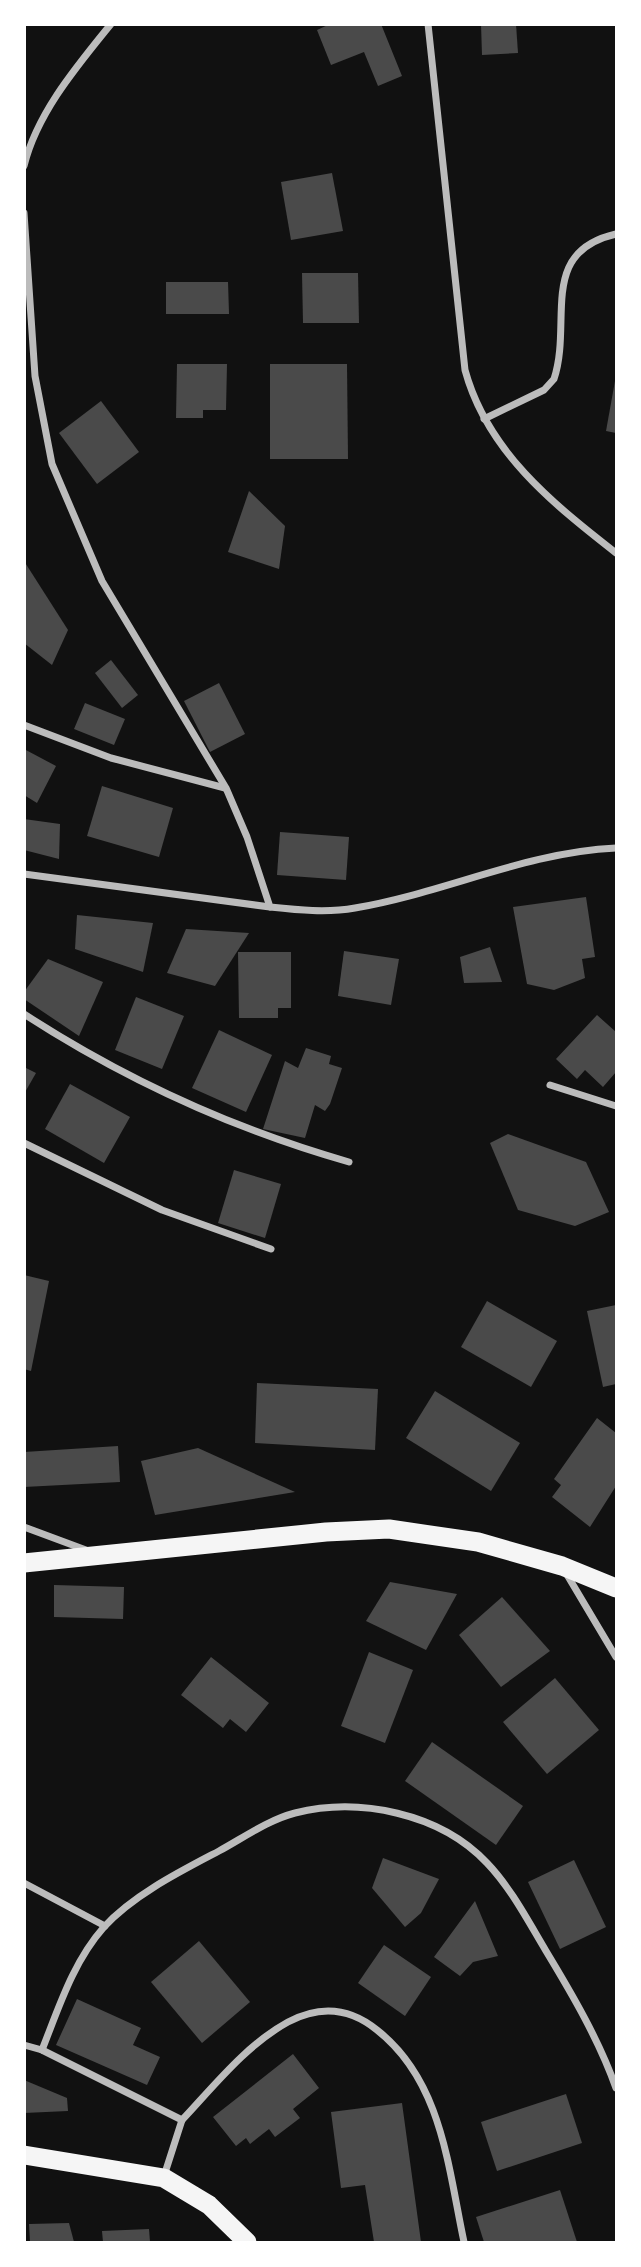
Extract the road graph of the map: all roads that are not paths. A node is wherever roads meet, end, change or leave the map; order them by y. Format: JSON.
{"nodes":[{"id":1,"x":111,"y":24,"type":"edge"},
{"id":2,"x":428,"y":24,"type":"edge"},
{"id":3,"x":24,"y":166,"type":"edge"},
{"id":4,"x":24,"y":213,"type":"edge"},
{"id":5,"x":617,"y":234,"type":"edge"},
{"id":6,"x":484,"y":419,"type":"junction"},
{"id":7,"x":617,"y":553,"type":"edge"},
{"id":8,"x":24,"y":725,"type":"edge"},
{"id":9,"x":226,"y":788,"type":"junction"},
{"id":10,"x":617,"y":848,"type":"edge"},
{"id":11,"x":24,"y":874,"type":"edge"},
{"id":12,"x":270,"y":907,"type":"junction"},
{"id":13,"x":24,"y":1014,"type":"edge"},
{"id":14,"x":550,"y":1085,"type":"dead end"},
{"id":15,"x":617,"y":1106,"type":"edge"},
{"id":16,"x":24,"y":1143,"type":"edge"},
{"id":17,"x":349,"y":1162,"type":"dead end"},
{"id":18,"x":271,"y":1249,"type":"dead end"},
{"id":19,"x":24,"y":1527,"type":"edge"},
{"id":20,"x":99,"y":1556,"type":"junction"},
{"id":21,"x":24,"y":1563,"type":"edge"},
{"id":22,"x":562,"y":1566,"type":"junction"},
{"id":23,"x":617,"y":1588,"type":"edge"},
{"id":24,"x":617,"y":1657,"type":"edge"},
{"id":25,"x":24,"y":1883,"type":"edge"},
{"id":26,"x":105,"y":1926,"type":"junction"},
{"id":27,"x":24,"y":2045,"type":"edge"},
{"id":28,"x":42,"y":2050,"type":"junction"},
{"id":29,"x":617,"y":2088,"type":"edge"},
{"id":30,"x":182,"y":2120,"type":"junction"},
{"id":31,"x":24,"y":2155,"type":"edge"},
{"id":32,"x":164,"y":2178,"type":"junction"},
{"id":33,"x":247,"y":2242,"type":"edge"},
{"id":34,"x":464,"y":2242,"type":"edge"}],
"edges":[{"from":1,"to":3,"type":"street"},
{"from":2,"to":6,"type":"street"},
{"from":4,"to":9,"type":"street"},
{"from":5,"to":6,"type":"street"},
{"from":6,"to":7,"type":"street"},
{"from":8,"to":9,"type":"street"},
{"from":9,"to":12,"type":"street"},
{"from":10,"to":12,"type":"street"},
{"from":11,"to":12,"type":"street"},
{"from":13,"to":17,"type":"street"},
{"from":14,"to":15,"type":"street"},
{"from":16,"to":18,"type":"street"},
{"from":19,"to":20,"type":"street"},
{"from":20,"to":21,"type":"highway"},
{"from":20,"to":22,"type":"highway"},
{"from":22,"to":23,"type":"highway"},
{"from":22,"to":24,"type":"street"},
{"from":25,"to":26,"type":"street"},
{"from":26,"to":28,"type":"street"},
{"from":26,"to":29,"type":"street"},
{"from":27,"to":28,"type":"street"},
{"from":28,"to":30,"type":"street"},
{"from":30,"to":32,"type":"street"},
{"from":30,"to":34,"type":"street"},
{"from":31,"to":32,"type":"highway"},
{"from":32,"to":33,"type":"highway"}]}
